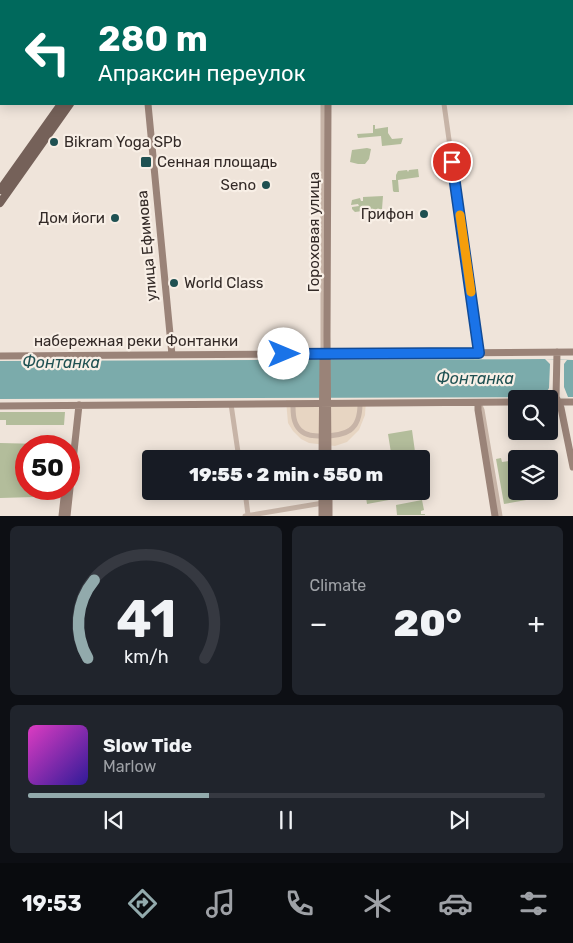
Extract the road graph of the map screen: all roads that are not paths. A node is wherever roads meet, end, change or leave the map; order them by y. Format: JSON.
{"nodes":[{"id":1,"x":59,"y":105,"type":"edge"},
{"id":2,"x":69,"y":105,"type":"edge"},
{"id":3,"x":148,"y":105,"type":"edge"},
{"id":4,"x":323,"y":105,"type":"edge"},
{"id":5,"x":328,"y":105,"type":"edge"},
{"id":6,"x":444,"y":105,"type":"edge"},
{"id":7,"x":0,"y":190,"type":"edge"},
{"id":8,"x":0,"y":203,"type":"edge"},
{"id":9,"x":573,"y":352,"type":"edge"},
{"id":10,"x":479,"y":353,"type":"junction"},
{"id":11,"x":172,"y":355,"type":"junction"},
{"id":12,"x":0,"y":356,"type":"edge"},
{"id":13,"x":557,"y":356,"type":"junction"},
{"id":14,"x":325,"y":357,"type":"junction"},
{"id":15,"x":557,"y":390,"type":"edge"},
{"id":16,"x":558,"y":400,"type":"edge"},
{"id":17,"x":325,"y":401,"type":"junction"},
{"id":18,"x":508,"y":402,"type":"edge"},
{"id":19,"x":573,"y":402,"type":"edge"},
{"id":20,"x":478,"y":403,"type":"junction"},
{"id":21,"x":231,"y":404,"type":"junction"},
{"id":22,"x":293,"y":404,"type":"junction"},
{"id":23,"x":360,"y":404,"type":"junction"},
{"id":24,"x":558,"y":404,"type":"edge"},
{"id":25,"x":77,"y":405,"type":"junction"},
{"id":26,"x":0,"y":406,"type":"edge"},
{"id":27,"x":72,"y":435,"type":"edge"},
{"id":28,"x":325,"y":436,"type":"junction"},
{"id":29,"x":239,"y":450,"type":"edge"},
{"id":30,"x":323,"y":450,"type":"edge"},
{"id":31,"x":327,"y":450,"type":"edge"},
{"id":32,"x":573,"y":467,"type":"edge"},
{"id":33,"x":64,"y":500,"type":"edge"},
{"id":34,"x":246,"y":500,"type":"edge"},
{"id":35,"x":324,"y":500,"type":"edge"},
{"id":36,"x":326,"y":500,"type":"edge"},
{"id":37,"x":325,"y":503,"type":"junction"},
{"id":38,"x":247,"y":515,"type":"edge"},
{"id":39,"x":62,"y":516,"type":"edge"},
{"id":40,"x":67,"y":516,"type":"edge"},
{"id":41,"x":322,"y":516,"type":"edge"},
{"id":42,"x":329,"y":516,"type":"edge"},
{"id":43,"x":496,"y":516,"type":"edge"},
{"id":44,"x":500,"y":516,"type":"edge"}],
"edges":[{"from":1,"to":7,"type":"main road"},
{"from":2,"to":8,"type":"main road"},
{"from":3,"to":11,"type":"main road","name":"улица Ефимова"},
{"from":4,"to":14,"type":"street","name":"Гороховая улица"},
{"from":5,"to":14,"type":"main road","name":"Гороховая улица"},
{"from":6,"to":10,"type":"street"},
{"from":9,"to":13,"type":"main road","name":"набережная реки Фонтанки"},
{"from":10,"to":13,"type":"main road","name":"набережная реки Фонтанки"},
{"from":10,"to":14,"type":"main road","name":"набережная реки Фонтанки"},
{"from":11,"to":12,"type":"main road","name":"набережная реки Фонтанки"},
{"from":11,"to":14,"type":"main road","name":"набережная реки Фонтанки"},
{"from":13,"to":15,"type":"main road"},
{"from":14,"to":17,"type":"main road"},
{"from":16,"to":19,"type":"main road"},
{"from":17,"to":22,"type":"main road"},
{"from":17,"to":23,"type":"main road"},
{"from":17,"to":28,"type":"main road"},
{"from":18,"to":20,"type":"main road"},
{"from":20,"to":23,"type":"main road"},
{"from":20,"to":43,"type":"main road"},
{"from":20,"to":44,"type":"street"},
{"from":21,"to":22,"type":"main road"},
{"from":21,"to":25,"type":"main road"},
{"from":21,"to":29,"type":"street"},
{"from":22,"to":28,"type":"street"},
{"from":23,"to":28,"type":"street"},
{"from":24,"to":32,"type":"main road"},
{"from":25,"to":26,"type":"main road"},
{"from":25,"to":27,"type":"main road"},
{"from":25,"to":40,"type":"main road"},
{"from":28,"to":30,"type":"main road"},
{"from":28,"to":31,"type":"main road"},
{"from":33,"to":39,"type":"main road"},
{"from":34,"to":38,"type":"street"},
{"from":35,"to":37,"type":"main road"},
{"from":36,"to":37,"type":"main road"},
{"from":37,"to":38,"type":"street"},
{"from":37,"to":41,"type":"main road"},
{"from":37,"to":42,"type":"main road"}]}
